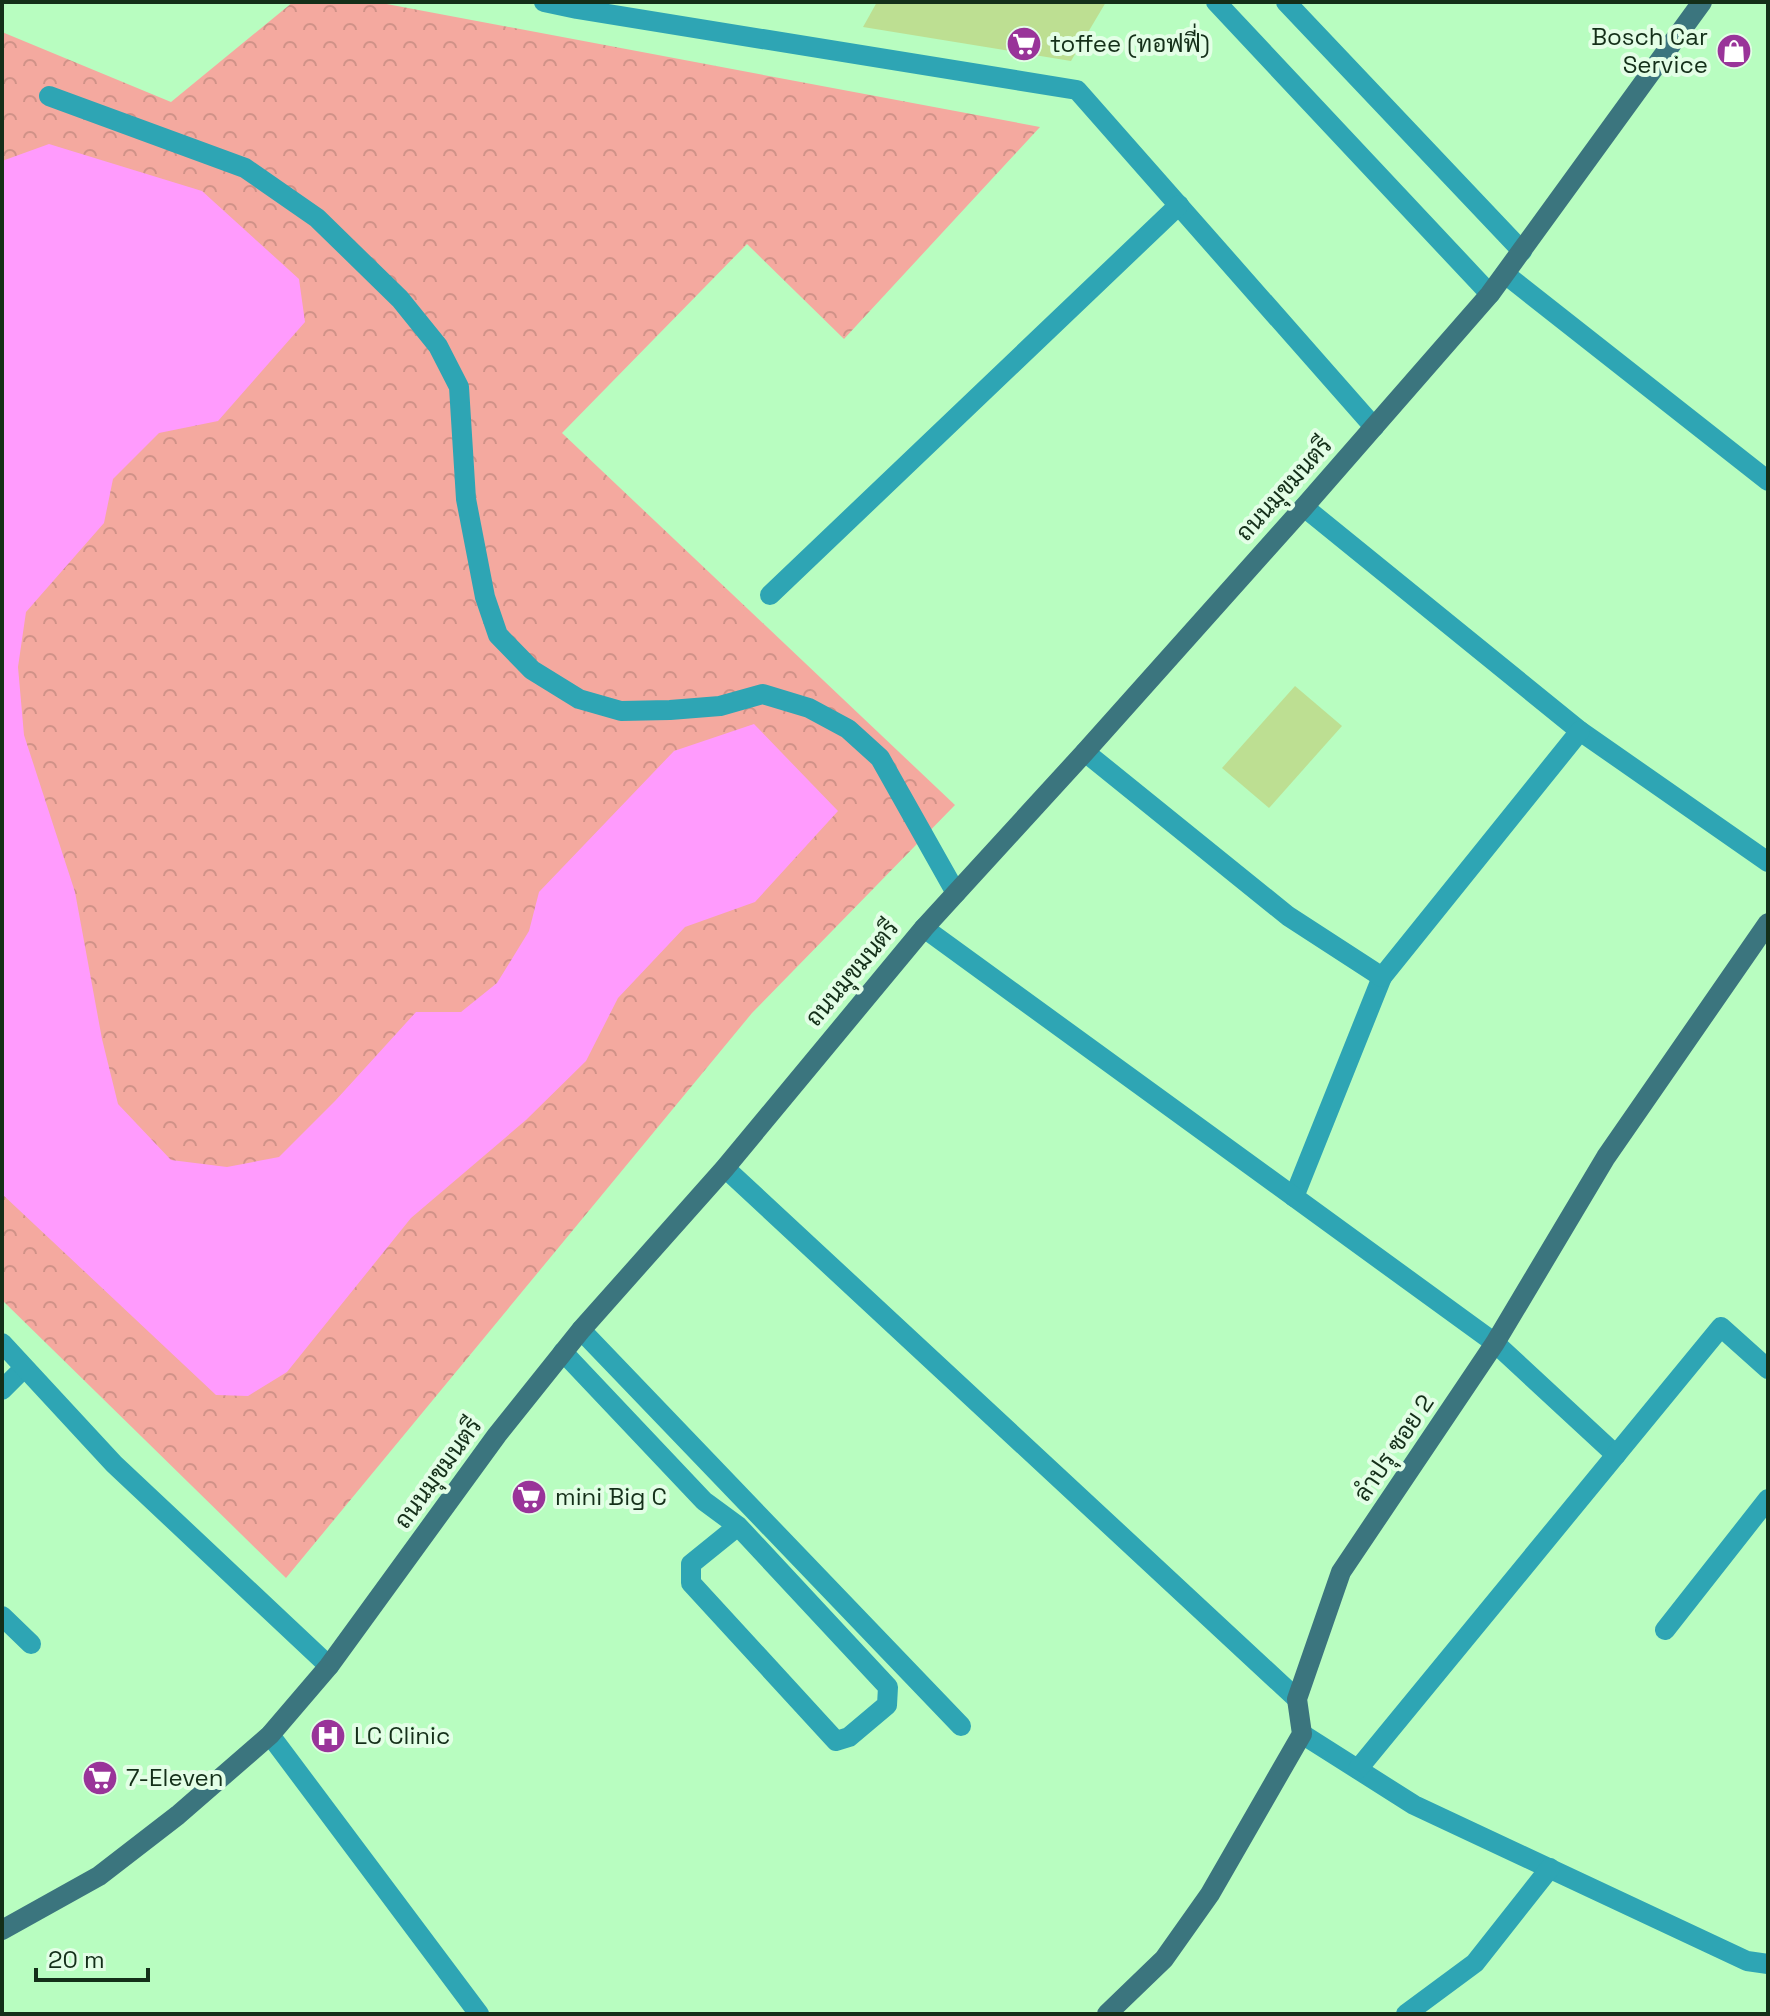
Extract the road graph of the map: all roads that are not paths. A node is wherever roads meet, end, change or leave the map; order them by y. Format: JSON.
{"nodes":[{"id":1,"x":544,"y":2,"type":"edge"},
{"id":2,"x":1216,"y":2,"type":"edge"},
{"id":3,"x":1286,"y":2,"type":"edge"},
{"id":4,"x":1702,"y":2,"type":"edge"},
{"id":5,"x":49,"y":96,"type":"dead end"},
{"id":6,"x":1179,"y":205,"type":"junction"},
{"id":7,"x":1522,"y":251,"type":"junction"},
{"id":8,"x":1505,"y":274,"type":"junction"},
{"id":9,"x":1490,"y":294,"type":"junction"},
{"id":10,"x":1374,"y":427,"type":"junction"},
{"id":11,"x":1768,"y":481,"type":"edge"},
{"id":12,"x":1304,"y":507,"type":"junction"},
{"id":13,"x":770,"y":595,"type":"dead end"},
{"id":14,"x":1580,"y":731,"type":"junction"},
{"id":15,"x":1085,"y":752,"type":"junction"},
{"id":16,"x":1768,"y":862,"type":"edge"},
{"id":17,"x":956,"y":893,"type":"junction"},
{"id":18,"x":1768,"y":923,"type":"edge"},
{"id":19,"x":924,"y":928,"type":"junction"},
{"id":20,"x":1382,"y":977,"type":"junction"},
{"id":21,"x":725,"y":1168,"type":"junction"},
{"id":22,"x":1294,"y":1197,"type":"junction"},
{"id":23,"x":581,"y":1330,"type":"junction"},
{"id":24,"x":2,"y":1343,"type":"edge"},
{"id":25,"x":1495,"y":1343,"type":"junction"},
{"id":26,"x":563,"y":1352,"type":"junction"},
{"id":27,"x":24,"y":1368,"type":"junction"},
{"id":28,"x":1768,"y":1369,"type":"edge"},
{"id":29,"x":2,"y":1390,"type":"edge"},
{"id":30,"x":1616,"y":1455,"type":"junction"},
{"id":31,"x":1768,"y":1499,"type":"edge"},
{"id":32,"x":738,"y":1526,"type":"junction"},
{"id":33,"x":2,"y":1616,"type":"edge"},
{"id":34,"x":1665,"y":1630,"type":"dead end"},
{"id":35,"x":31,"y":1644,"type":"dead end"},
{"id":36,"x":329,"y":1666,"type":"junction"},
{"id":37,"x":1297,"y":1699,"type":"junction"},
{"id":38,"x":961,"y":1726,"type":"dead end"},
{"id":39,"x":1302,"y":1734,"type":"junction"},
{"id":40,"x":270,"y":1735,"type":"junction"},
{"id":41,"x":1358,"y":1769,"type":"junction"},
{"id":42,"x":1550,"y":1868,"type":"junction"},
{"id":43,"x":2,"y":1930,"type":"edge"},
{"id":44,"x":1768,"y":1964,"type":"edge"},
{"id":45,"x":479,"y":2014,"type":"edge"},
{"id":46,"x":1107,"y":2014,"type":"edge"},
{"id":47,"x":1406,"y":2014,"type":"edge"}],
"edges":[{"from":1,"to":6,"type":"street"},
{"from":2,"to":9,"type":"street"},
{"from":3,"to":7,"type":"street"},
{"from":4,"to":7,"type":"main road","name":"ถนนมุขมนตรี"},
{"from":5,"to":17,"type":"street"},
{"from":6,"to":10,"type":"street"},
{"from":6,"to":13,"type":"street"},
{"from":7,"to":8,"type":"main road","name":"ถนนมุขมนตรี"},
{"from":8,"to":9,"type":"main road","name":"ถนนมุขมนตรี"},
{"from":8,"to":11,"type":"street"},
{"from":9,"to":10,"type":"main road","name":"ถนนมุขมนตรี"},
{"from":10,"to":12,"type":"main road","name":"ถนนมุขมนตรี"},
{"from":12,"to":14,"type":"street"},
{"from":12,"to":15,"type":"main road","name":"ถนนมุขมนตรี"},
{"from":14,"to":16,"type":"street"},
{"from":14,"to":20,"type":"street"},
{"from":15,"to":17,"type":"main road","name":"ถนนมุขมนตรี"},
{"from":15,"to":20,"type":"street"},
{"from":17,"to":19,"type":"main road","name":"ถนนมุขมนตรี"},
{"from":18,"to":25,"type":"main road","name":"ลำปรุ ซอย 2"},
{"from":19,"to":21,"type":"main road","name":"ถนนมุขมนตรี"},
{"from":19,"to":22,"type":"street"},
{"from":20,"to":22,"type":"street"},
{"from":21,"to":23,"type":"main road","name":"ถนนมุขมนตรี"},
{"from":21,"to":37,"type":"street"},
{"from":22,"to":25,"type":"street"},
{"from":23,"to":26,"type":"main road","name":"ถนนมุขมนตรี"},
{"from":23,"to":38,"type":"street"},
{"from":24,"to":27,"type":"street"},
{"from":25,"to":30,"type":"street"},
{"from":25,"to":37,"type":"main road","name":"ลำปรุ ซอย 2"},
{"from":26,"to":32,"type":"street"},
{"from":26,"to":36,"type":"main road","name":"ถนนมุขมนตรี"},
{"from":27,"to":29,"type":"street"},
{"from":27,"to":36,"type":"street"},
{"from":28,"to":30,"type":"street"},
{"from":30,"to":41,"type":"street"},
{"from":31,"to":34,"type":"street"},
{"from":32,"to":32,"type":"street"},
{"from":33,"to":35,"type":"street"},
{"from":36,"to":40,"type":"main road","name":"ถนนมุขมนตรี"},
{"from":37,"to":39,"type":"main road","name":"ลำปรุ ซอย 2"},
{"from":39,"to":41,"type":"street"},
{"from":39,"to":46,"type":"main road"},
{"from":40,"to":43,"type":"main road","name":"ถนนมุขมนตรี"},
{"from":40,"to":45,"type":"street"},
{"from":41,"to":42,"type":"street"},
{"from":42,"to":44,"type":"street"},
{"from":42,"to":47,"type":"street"}]}
